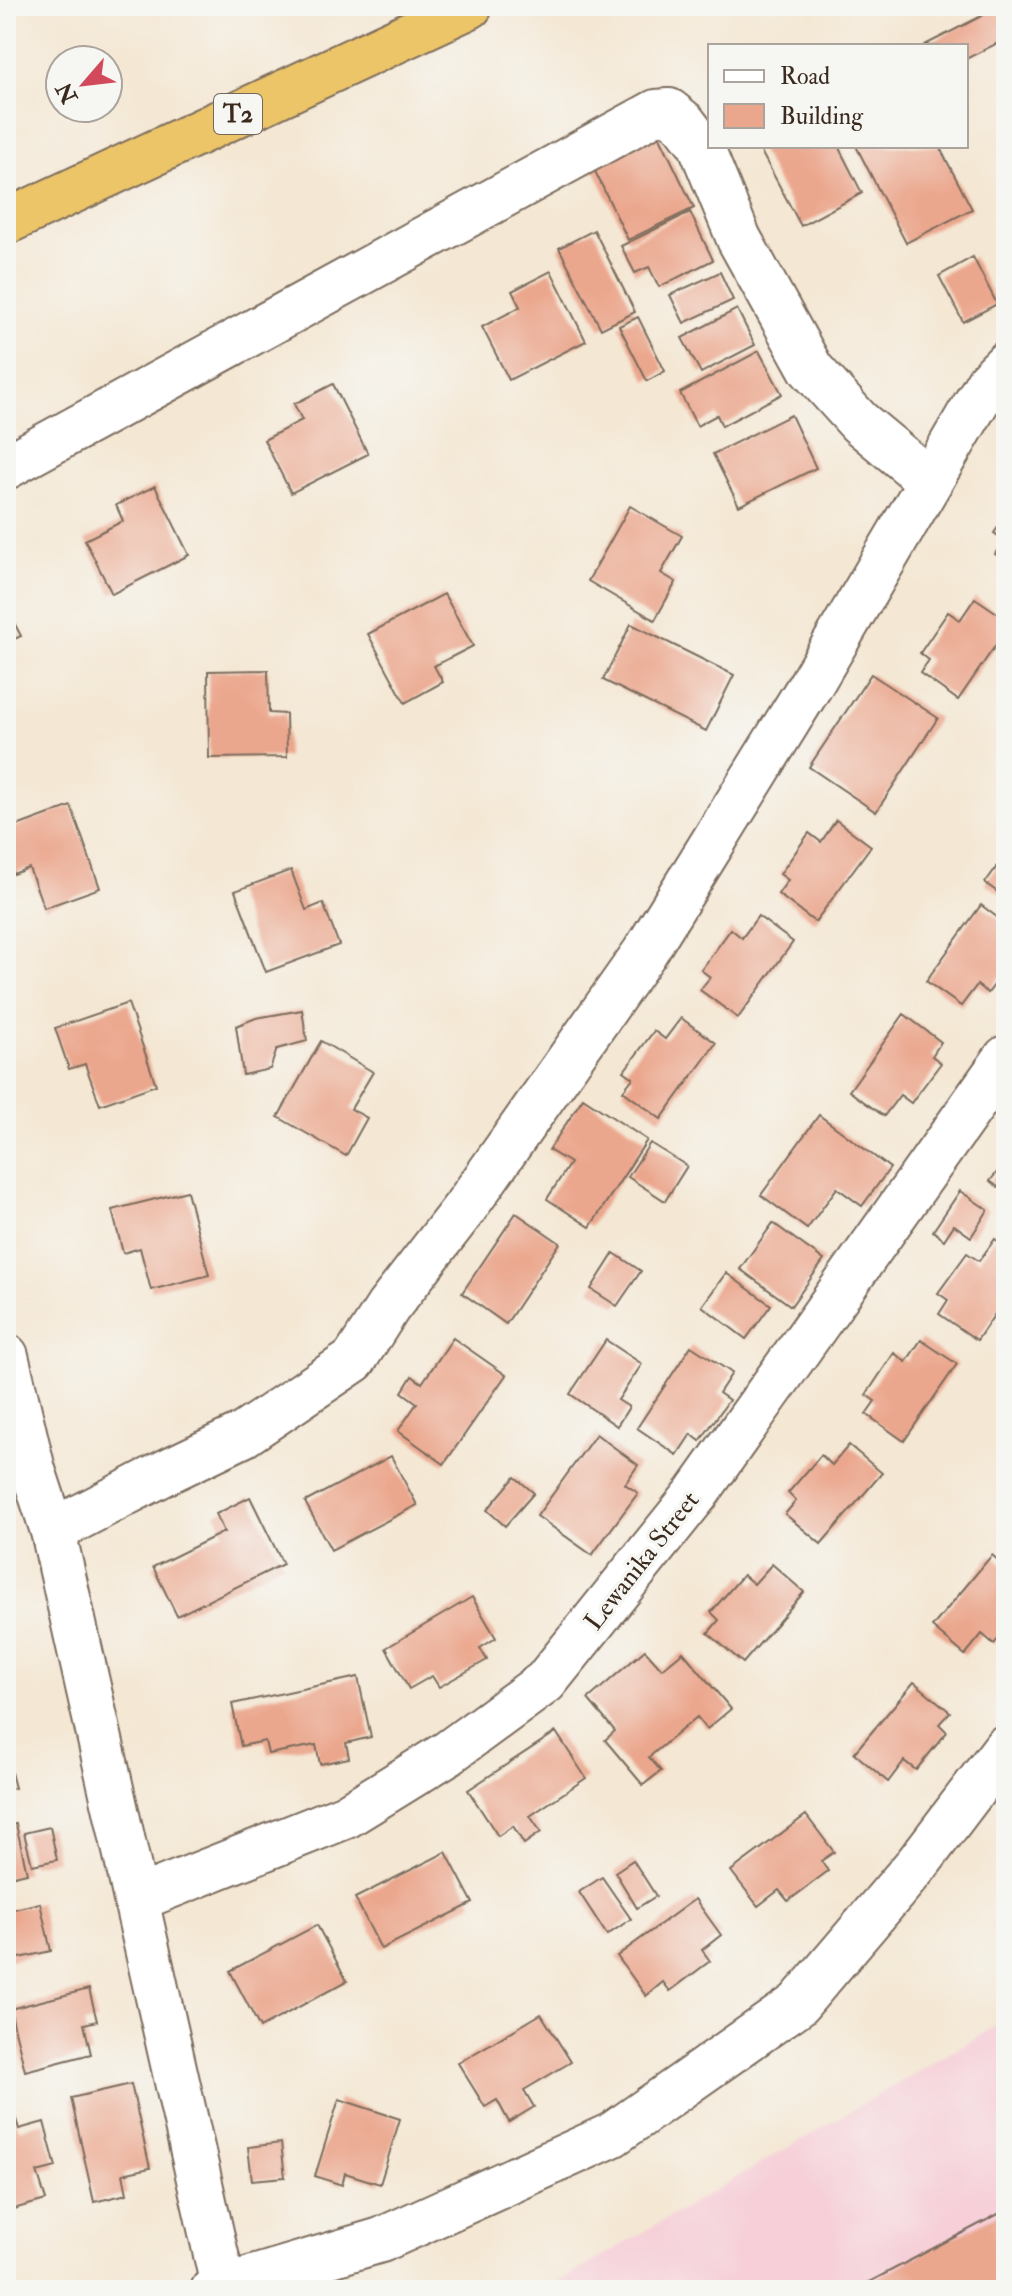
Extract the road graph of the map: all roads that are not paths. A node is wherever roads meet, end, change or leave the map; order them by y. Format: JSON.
{"nodes":[{"id":1,"x":470,"y":6,"type":"edge"},
{"id":2,"x":6,"y":222,"type":"edge"},
{"id":3,"x":1006,"y":364,"type":"edge"},
{"id":4,"x":6,"y":467,"type":"edge"},
{"id":5,"x":930,"y":481,"type":"junction"},
{"id":6,"x":1006,"y":1058,"type":"edge"},
{"id":7,"x":6,"y":1356,"type":"edge"},
{"id":8,"x":53,"y":1531,"type":"junction"},
{"id":9,"x":1006,"y":1747,"type":"edge"},
{"id":10,"x":137,"y":1899,"type":"junction"},
{"id":11,"x":220,"y":2289,"type":"edge"}],
"edges":[{"from":1,"to":2,"type":"highway","number":"T2"},
{"from":3,"to":5,"type":"street"},
{"from":4,"to":5,"type":"street"},
{"from":5,"to":8,"type":"street"},
{"from":6,"to":10,"type":"street","name":"Lewanika Street"},
{"from":7,"to":8,"type":"street"},
{"from":8,"to":10,"type":"street"},
{"from":9,"to":11,"type":"street"},
{"from":10,"to":11,"type":"street"}]}
